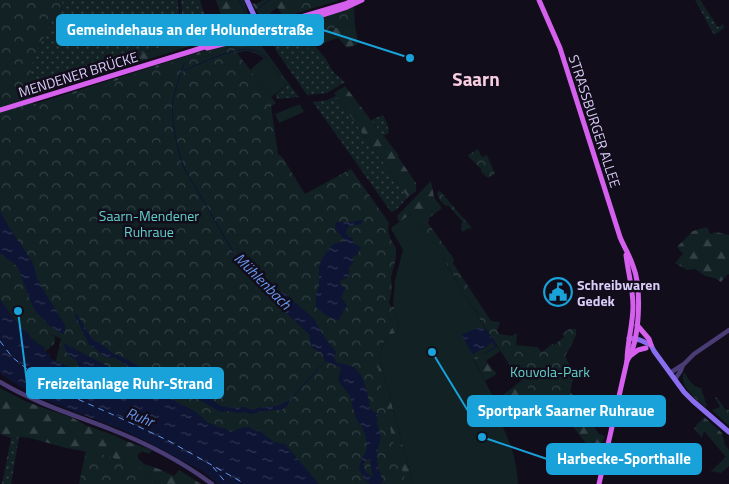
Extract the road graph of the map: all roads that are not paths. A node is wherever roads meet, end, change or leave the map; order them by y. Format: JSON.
{"nodes":[{"id":1,"x":247,"y":0,"type":"edge"},
{"id":2,"x":354,"y":0,"type":"edge"},
{"id":3,"x":362,"y":0,"type":"edge"},
{"id":4,"x":539,"y":0,"type":"edge"},
{"id":5,"x":259,"y":32,"type":"junction"},
{"id":6,"x":0,"y":110,"type":"edge"},
{"id":7,"x":625,"y":250,"type":"junction"},
{"id":8,"x":637,"y":325,"type":"junction"},
{"id":9,"x":729,"y":330,"type":"edge"},
{"id":10,"x":631,"y":341,"type":"junction"},
{"id":11,"x":649,"y":347,"type":"junction"},
{"id":12,"x":628,"y":359,"type":"junction"},
{"id":13,"x":684,"y":364,"type":"junction"},
{"id":14,"x":670,"y":373,"type":"junction"},
{"id":15,"x":675,"y":379,"type":"junction"},
{"id":16,"x":0,"y":382,"type":"edge"},
{"id":17,"x":729,"y":432,"type":"edge"},
{"id":18,"x":212,"y":484,"type":"edge"},
{"id":19,"x":599,"y":484,"type":"edge"}],
"edges":[{"from":1,"to":5,"type":"main road"},
{"from":2,"to":5,"type":"main road"},
{"from":3,"to":5,"type":"main road"},
{"from":4,"to":7,"type":"main road","name":"STRASSBURGER ALLEE"},
{"from":5,"to":6,"type":"main road","name":"MENDENER BRÜCKE"},
{"from":7,"to":8,"type":"main road","name":"STRASSBURGER ALLEE"},
{"from":7,"to":10,"type":"main road","name":"STRASSBURGER ALLEE"},
{"from":8,"to":10,"type":"main road","name":"STRASSBURGER ALLEE"},
{"from":8,"to":11,"type":"main road"},
{"from":9,"to":13,"type":"street"},
{"from":10,"to":11,"type":"main road"},
{"from":10,"to":12,"type":"main road"},
{"from":11,"to":12,"type":"main road"},
{"from":11,"to":14,"type":"main road"},
{"from":12,"to":19,"type":"main road"},
{"from":13,"to":14,"type":"street"},
{"from":13,"to":15,"type":"street"},
{"from":14,"to":15,"type":"main road"},
{"from":15,"to":17,"type":"main road"},
{"from":16,"to":18,"type":"street"}]}
